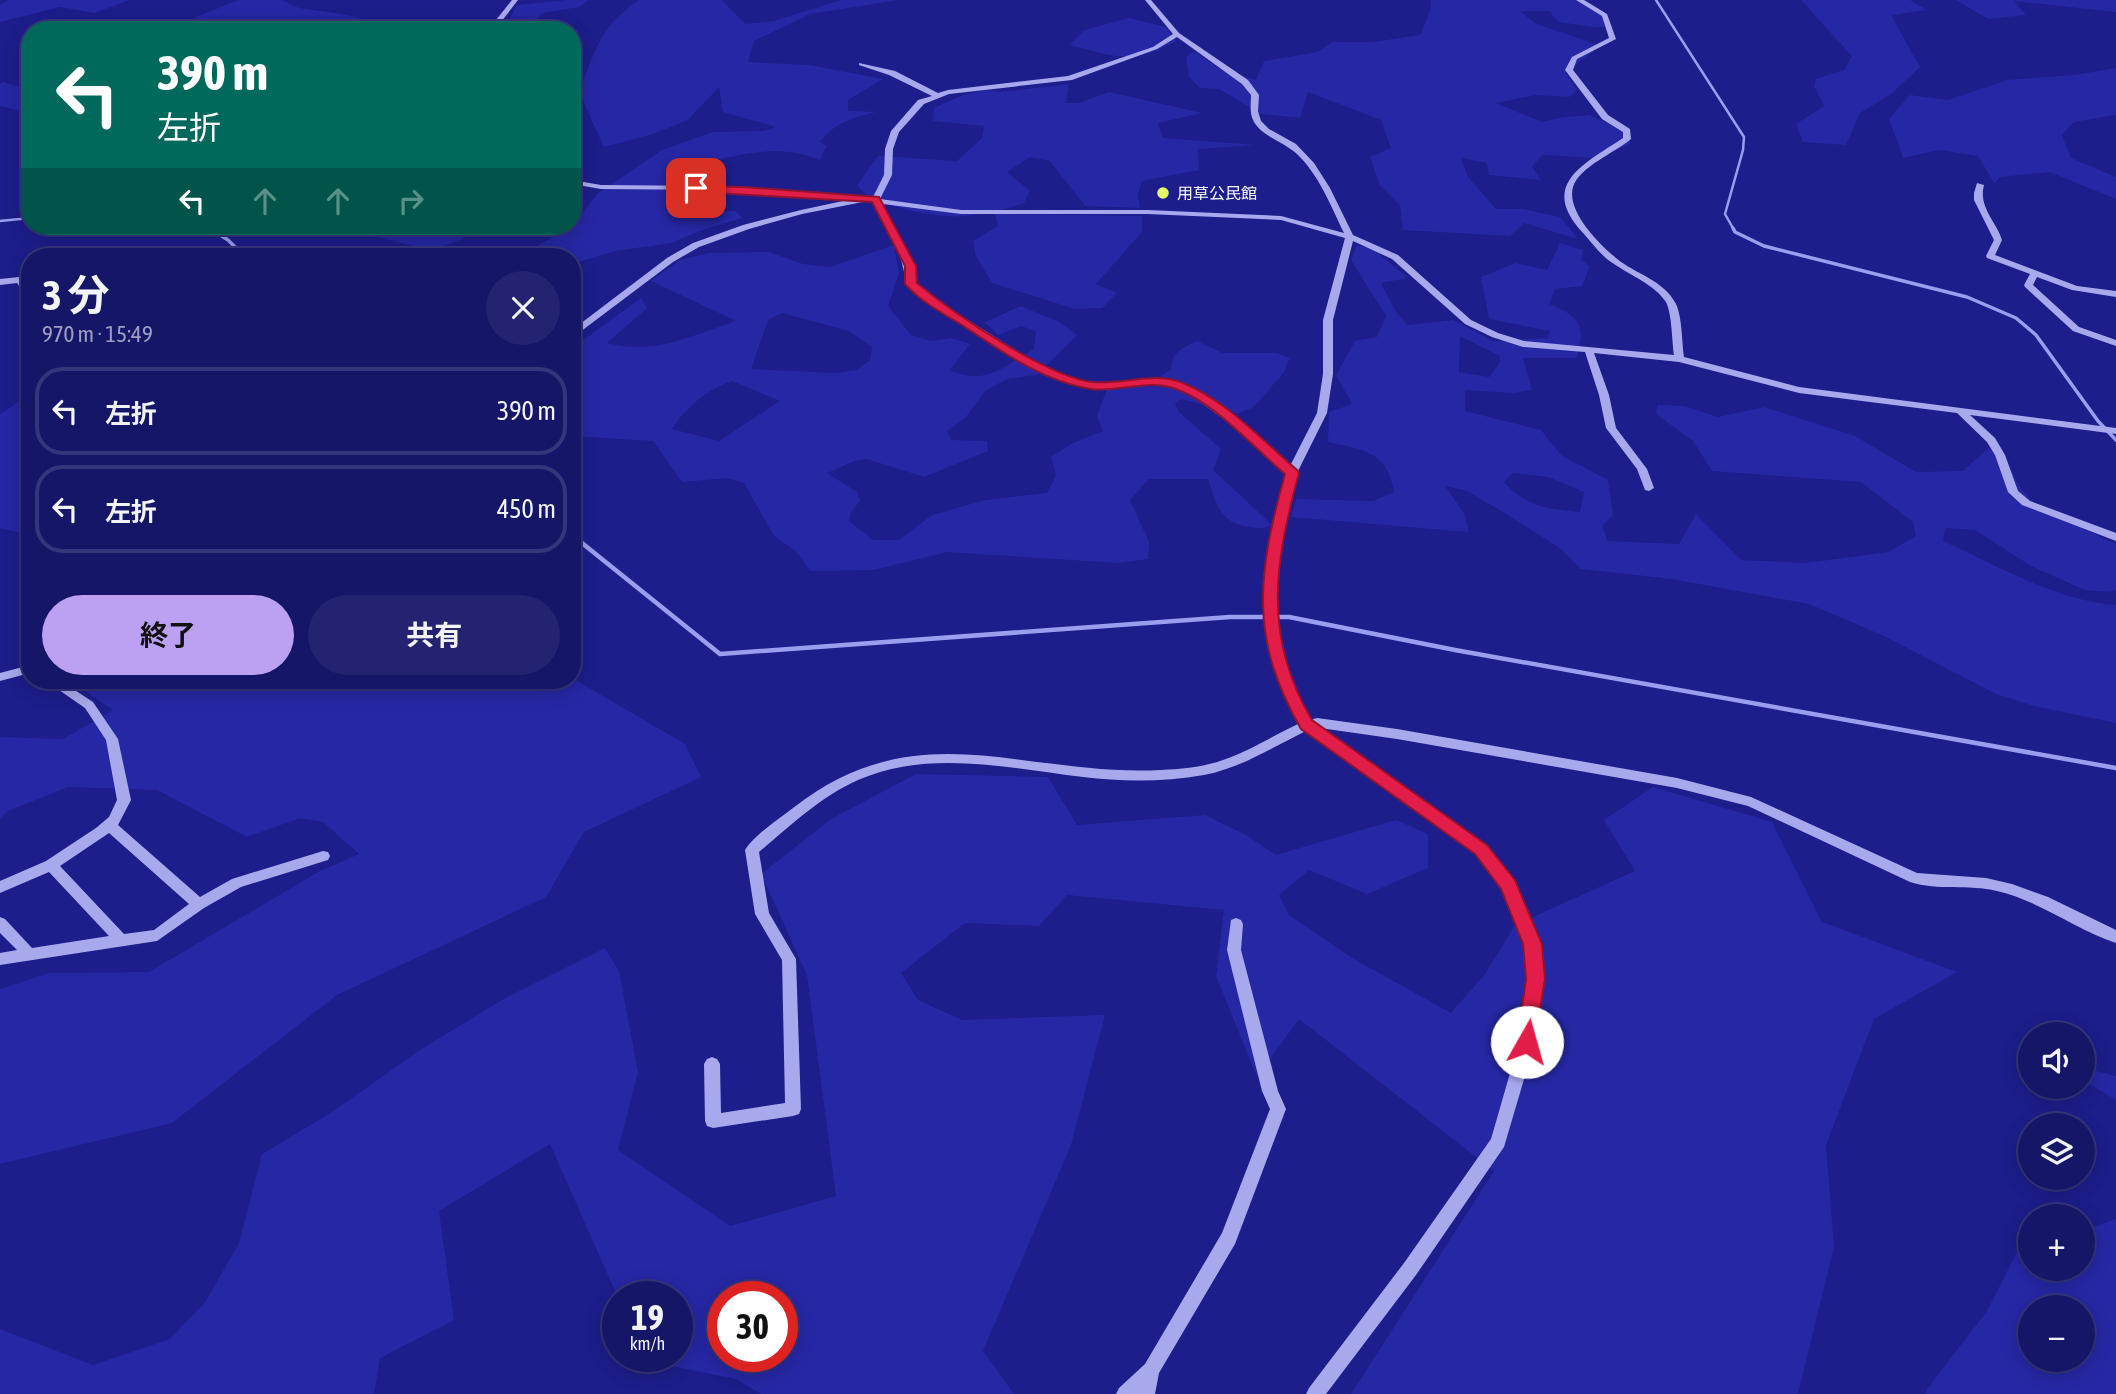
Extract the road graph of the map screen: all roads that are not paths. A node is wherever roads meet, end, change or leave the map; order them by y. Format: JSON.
{"nodes":[{"id":1,"x":514,"y":0,"type":"edge"},
{"id":2,"x":1149,"y":0,"type":"edge"},
{"id":3,"x":1579,"y":0,"type":"edge"},
{"id":4,"x":498,"y":21,"type":"edge"},
{"id":5,"x":1177,"y":34,"type":"junction"},
{"id":6,"x":861,"y":64,"type":"dead end"},
{"id":7,"x":936,"y":95,"type":"junction"},
{"id":8,"x":581,"y":184,"type":"edge"},
{"id":9,"x":1980,"y":185,"type":"dead end"},
{"id":10,"x":876,"y":199,"type":"junction"},
{"id":11,"x":854,"y":200,"type":"junction"},
{"id":12,"x":1350,"y":237,"type":"junction"},
{"id":13,"x":2034,"y":274,"type":"junction"},
{"id":14,"x":0,"y":282,"type":"edge"},
{"id":15,"x":21,"y":283,"type":"edge"},
{"id":16,"x":2116,"y":294,"type":"edge"},
{"id":17,"x":581,"y":328,"type":"edge"},
{"id":18,"x":2116,"y":343,"type":"edge"},
{"id":19,"x":1589,"y":351,"type":"junction"},
{"id":20,"x":1679,"y":359,"type":"junction"},
{"id":21,"x":1962,"y":412,"type":"junction"},
{"id":22,"x":2116,"y":431,"type":"edge"},
{"id":23,"x":1292,"y":473,"type":"junction"},
{"id":24,"x":1649,"y":488,"type":"dead end"},
{"id":25,"x":2116,"y":537,"type":"edge"},
{"id":26,"x":21,"y":671,"type":"edge"},
{"id":27,"x":0,"y":677,"type":"edge"},
{"id":28,"x":64,"y":689,"type":"edge"},
{"id":29,"x":1307,"y":724,"type":"junction"},
{"id":30,"x":109,"y":825,"type":"junction"},
{"id":31,"x":323,"y":856,"type":"dead end"},
{"id":32,"x":51,"y":864,"type":"junction"},
{"id":33,"x":0,"y":887,"type":"edge"},
{"id":34,"x":199,"y":904,"type":"junction"},
{"id":35,"x":0,"y":923,"type":"edge"},
{"id":36,"x":1236,"y":924,"type":"dead end"},
{"id":37,"x":2116,"y":937,"type":"edge"},
{"id":38,"x":122,"y":941,"type":"junction"},
{"id":39,"x":27,"y":953,"type":"junction"},
{"id":40,"x":0,"y":960,"type":"edge"},
{"id":41,"x":712,"y":1065,"type":"dead end"},
{"id":42,"x":1151,"y":1370,"type":"junction"},
{"id":43,"x":1125,"y":1394,"type":"edge"},
{"id":44,"x":1146,"y":1394,"type":"edge"},
{"id":45,"x":1315,"y":1394,"type":"edge"}],
"edges":[{"from":1,"to":4,"type":"street"},
{"from":2,"to":5,"type":"street"},
{"from":3,"to":20,"type":"street"},
{"from":5,"to":7,"type":"street"},
{"from":5,"to":12,"type":"street"},
{"from":6,"to":7,"type":"street"},
{"from":7,"to":10,"type":"street"},
{"from":8,"to":11,"type":"street"},
{"from":9,"to":13,"type":"street"},
{"from":10,"to":11,"type":"street"},
{"from":10,"to":12,"type":"street"},
{"from":10,"to":23,"type":"street"},
{"from":11,"to":17,"type":"street"},
{"from":12,"to":19,"type":"street"},
{"from":12,"to":23,"type":"street"},
{"from":13,"to":16,"type":"street"},
{"from":13,"to":18,"type":"street"},
{"from":14,"to":15,"type":"street"},
{"from":19,"to":20,"type":"street"},
{"from":19,"to":24,"type":"street"},
{"from":20,"to":21,"type":"street"},
{"from":21,"to":22,"type":"street"},
{"from":21,"to":25,"type":"street"},
{"from":23,"to":29,"type":"street"},
{"from":26,"to":27,"type":"street"},
{"from":28,"to":30,"type":"street"},
{"from":29,"to":37,"type":"street"},
{"from":29,"to":41,"type":"street"},
{"from":29,"to":45,"type":"street"},
{"from":30,"to":32,"type":"street"},
{"from":30,"to":34,"type":"street"},
{"from":31,"to":34,"type":"street"},
{"from":32,"to":33,"type":"street"},
{"from":32,"to":38,"type":"street"},
{"from":34,"to":38,"type":"street"},
{"from":35,"to":39,"type":"street"},
{"from":36,"to":42,"type":"street"},
{"from":38,"to":39,"type":"street"},
{"from":39,"to":40,"type":"street"},
{"from":42,"to":43,"type":"street"},
{"from":42,"to":44,"type":"street"}]}
